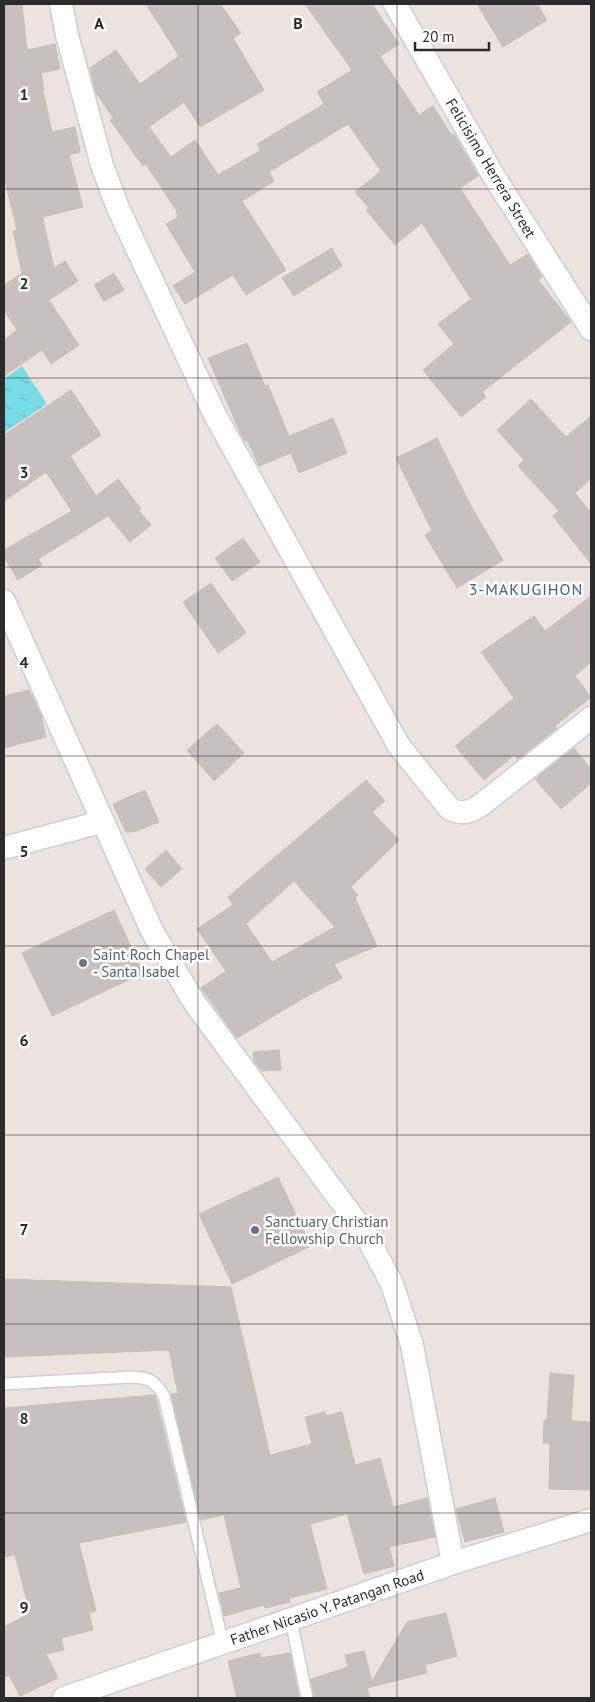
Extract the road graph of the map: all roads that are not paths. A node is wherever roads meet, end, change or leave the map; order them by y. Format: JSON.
{"nodes":[{"id":1,"x":61,"y":4,"type":"edge"},
{"id":2,"x":395,"y":4,"type":"edge"},
{"id":3,"x":591,"y":329,"type":"edge"},
{"id":4,"x":4,"y":601,"type":"edge"},
{"id":5,"x":591,"y":718,"type":"edge"},
{"id":6,"x":101,"y":822,"type":"junction"},
{"id":7,"x":4,"y":848,"type":"edge"},
{"id":8,"x":4,"y":1384,"type":"edge"},
{"id":9,"x":591,"y":1520,"type":"edge"},
{"id":10,"x":453,"y":1563,"type":"junction"},
{"id":11,"x":291,"y":1620,"type":"junction"},
{"id":12,"x":223,"y":1644,"type":"junction"},
{"id":13,"x":64,"y":1698,"type":"edge"},
{"id":14,"x":307,"y":1698,"type":"edge"}],
"edges":[{"from":1,"to":5,"type":"street"},
{"from":2,"to":3,"type":"street","name":"Felicisimo Herrera Street"},
{"from":4,"to":6,"type":"street"},
{"from":6,"to":7,"type":"street"},
{"from":6,"to":10,"type":"street"},
{"from":8,"to":12,"type":"lane"},
{"from":9,"to":10,"type":"street","name":"Father Nicasio Y. Patangan Road"},
{"from":10,"to":11,"type":"street","name":"Father Nicasio Y. Patangan Road"},
{"from":11,"to":12,"type":"street","name":"Father Nicasio Y. Patangan Road"},
{"from":11,"to":14,"type":"lane"},
{"from":12,"to":13,"type":"street","name":"Father Nicasio Y. Patangan Road"}]}
